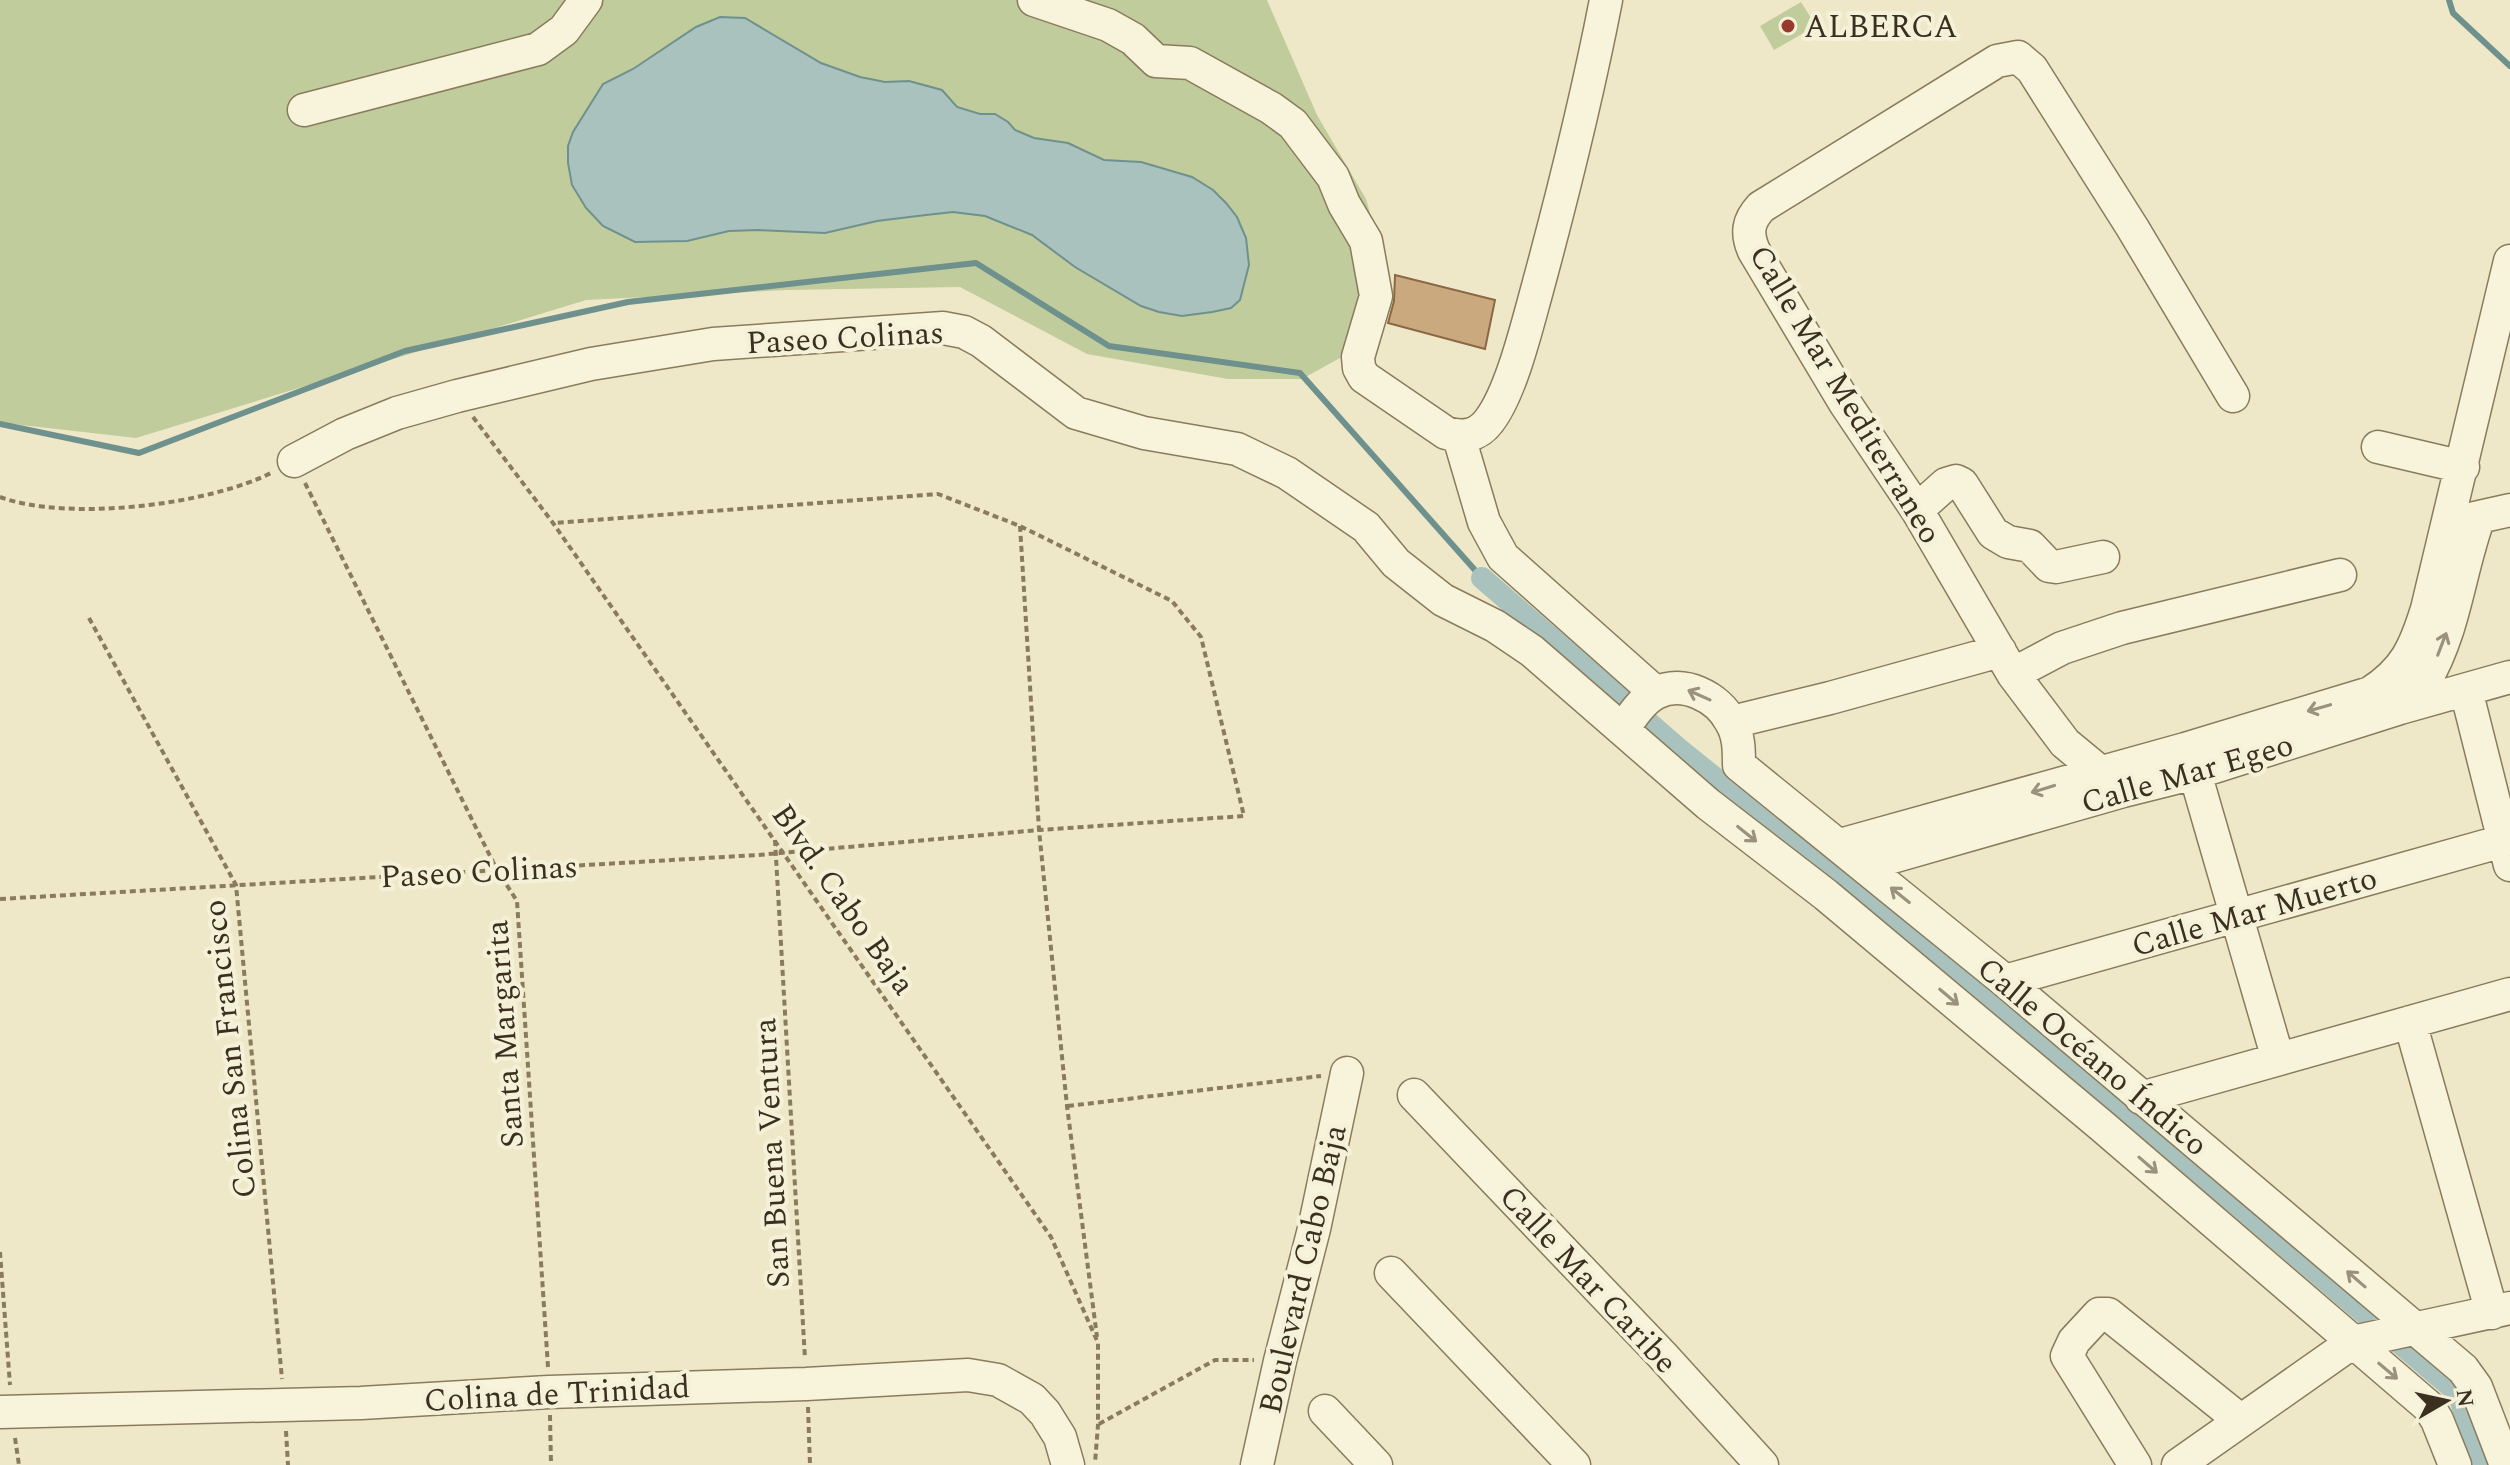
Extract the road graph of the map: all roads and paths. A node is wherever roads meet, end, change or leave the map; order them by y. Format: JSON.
{"nodes":[{"id":1,"x":586,"y":0,"type":"edge"},
{"id":2,"x":1606,"y":0,"type":"edge"},
{"id":3,"x":1041,"y":1,"type":"edge"},
{"id":4,"x":304,"y":110,"type":"dead end"},
{"id":5,"x":2510,"y":261,"type":"edge"},
{"id":6,"x":457,"y":396,"type":"junction"},
{"id":7,"x":2233,"y":396,"type":"dead end"},
{"id":8,"x":1459,"y":437,"type":"junction"},
{"id":9,"x":2378,"y":447,"type":"dead end"},
{"id":10,"x":294,"y":461,"type":"junction"},
{"id":11,"x":2463,"y":467,"type":"junction"},
{"id":12,"x":0,"y":497,"type":"edge"},
{"id":13,"x":1917,"y":510,"type":"junction"},
{"id":14,"x":2510,"y":510,"type":"edge"},
{"id":15,"x":2464,"y":520,"type":"junction"},
{"id":16,"x":553,"y":523,"type":"junction"},
{"id":17,"x":1020,"y":526,"type":"junction"},
{"id":18,"x":2103,"y":557,"type":"dead end"},
{"id":19,"x":2340,"y":575,"type":"dead end"},
{"id":20,"x":89,"y":618,"type":"dead end"},
{"id":21,"x":2006,"y":662,"type":"junction"},
{"id":22,"x":2510,"y":677,"type":"edge"},
{"id":23,"x":2466,"y":690,"type":"junction"},
{"id":24,"x":2396,"y":694,"type":"junction"},
{"id":25,"x":1638,"y":712,"type":"junction"},
{"id":26,"x":1732,"y":722,"type":"junction"},
{"id":27,"x":2190,"y":761,"type":"junction"},
{"id":28,"x":2110,"y":781,"type":"junction"},
{"id":29,"x":1724,"y":784,"type":"junction"},
{"id":30,"x":1039,"y":830,"type":"junction"},
{"id":31,"x":775,"y":838,"type":"junction"},
{"id":32,"x":785,"y":853,"type":"junction"},
{"id":33,"x":2506,"y":853,"type":"edge"},
{"id":34,"x":775,"y":854,"type":"junction"},
{"id":35,"x":1852,"y":855,"type":"junction"},
{"id":36,"x":497,"y":870,"type":"junction"},
{"id":37,"x":236,"y":885,"type":"junction"},
{"id":38,"x":0,"y":899,"type":"edge"},
{"id":39,"x":2236,"y":914,"type":"junction"},
{"id":40,"x":2005,"y":981,"type":"junction"},
{"id":41,"x":2510,"y":994,"type":"edge"},
{"id":42,"x":2410,"y":1022,"type":"junction"},
{"id":43,"x":2278,"y":1059,"type":"junction"},
{"id":44,"x":1347,"y":1073,"type":"joint"},
{"id":45,"x":1414,"y":1095,"type":"dead end"},
{"id":46,"x":2141,"y":1098,"type":"junction"},
{"id":47,"x":1067,"y":1106,"type":"junction"},
{"id":48,"x":0,"y":1252,"type":"edge"},
{"id":49,"x":1391,"y":1273,"type":"dead end"},
{"id":50,"x":2501,"y":1310,"type":"edge"},
{"id":51,"x":2405,"y":1330,"type":"junction"},
{"id":52,"x":2356,"y":1341,"type":"junction"},
{"id":53,"x":1098,"y":1343,"type":"junction"},
{"id":54,"x":1280,"y":1361,"type":"junction"},
{"id":55,"x":806,"y":1384,"type":"junction"},
{"id":56,"x":549,"y":1392,"type":"junction"},
{"id":57,"x":285,"y":1406,"type":"junction"},
{"id":58,"x":1325,"y":1411,"type":"dead end"},
{"id":59,"x":6,"y":1412,"type":"edge"},
{"id":60,"x":2240,"y":1420,"type":"junction"},
{"id":61,"x":1098,"y":1425,"type":"junction"},
{"id":62,"x":288,"y":1465,"type":"edge"},
{"id":63,"x":551,"y":1465,"type":"edge"},
{"id":64,"x":810,"y":1465,"type":"edge"},
{"id":65,"x":1068,"y":1465,"type":"edge"},
{"id":66,"x":1095,"y":1465,"type":"edge"},
{"id":67,"x":1257,"y":1465,"type":"edge"},
{"id":68,"x":1376,"y":1465,"type":"edge"},
{"id":69,"x":1574,"y":1465,"type":"edge"},
{"id":70,"x":1762,"y":1465,"type":"edge"},
{"id":71,"x":2135,"y":1465,"type":"edge"},
{"id":72,"x":2178,"y":1465,"type":"edge"},
{"id":73,"x":2455,"y":1465,"type":"edge"},
{"id":74,"x":2506,"y":1465,"type":"edge"}],
"edges":[{"from":1,"to":4,"type":"street"},
{"from":2,"to":8,"type":"street"},
{"from":3,"to":8,"type":"street"},
{"from":5,"to":11,"type":"street"},
{"from":6,"to":10,"type":"street","name":"Paseo Colinas"},
{"from":6,"to":16,"type":"path","name":"Blvd. Cabo Baja"},
{"from":6,"to":25,"type":"street","name":"Paseo Colinas"},
{"from":7,"to":13,"type":"street","name":"Calle Mar Mediterraneo"},
{"from":8,"to":25,"type":"street"},
{"from":9,"to":11,"type":"street"},
{"from":10,"to":12,"type":"path"},
{"from":10,"to":36,"type":"path","name":"Santa Margarita"},
{"from":11,"to":15,"type":"street"},
{"from":13,"to":18,"type":"street"},
{"from":13,"to":21,"type":"street","name":"Calle Mar Mediterraneo"},
{"from":14,"to":15,"type":"street"},
{"from":15,"to":24,"type":"street"},
{"from":16,"to":17,"type":"path"},
{"from":16,"to":31,"type":"path","name":"Blvd. Cabo Baja"},
{"from":17,"to":30,"type":"path"},
{"from":17,"to":30,"type":"path","name":"Paseo Colinas"},
{"from":19,"to":21,"type":"street"},
{"from":20,"to":37,"type":"path","name":"Colina San Francisco"},
{"from":21,"to":26,"type":"street"},
{"from":21,"to":28,"type":"street","name":"Calle Mar Mediterraneo"},
{"from":22,"to":23,"type":"street","name":"Calle Mar Egeo"},
{"from":23,"to":24,"type":"street","name":"Calle Mar Egeo"},
{"from":23,"to":33,"type":"street"},
{"from":24,"to":27,"type":"street","name":"Calle Mar Egeo"},
{"from":26,"to":25,"type":"street","one_way":true},
{"from":25,"to":29,"type":"street","name":"Calle Océano Índico"},
{"from":26,"to":29,"type":"street"},
{"from":27,"to":28,"type":"street","name":"Calle Mar Egeo"},
{"from":27,"to":39,"type":"street"},
{"from":28,"to":35,"type":"street","name":"Calle Mar Egeo"},
{"from":29,"to":35,"type":"street","name":"Calle Océano Índico"},
{"from":29,"to":52,"type":"street","name":"Calle Océano Índico","one_way":true},
{"from":30,"to":32,"type":"path","name":"Paseo Colinas"},
{"from":30,"to":47,"type":"path"},
{"from":31,"to":32,"type":"path","name":"Blvd. Cabo Baja"},
{"from":31,"to":34,"type":"path","name":"San Buena Ventura"},
{"from":32,"to":34,"type":"path","name":"Paseo Colinas"},
{"from":32,"to":53,"type":"path","name":"Blvd. Cabo Baja"},
{"from":33,"to":39,"type":"street","name":"Calle Mar Muerto"},
{"from":34,"to":36,"type":"path","name":"Paseo Colinas"},
{"from":34,"to":55,"type":"path","name":"San Buena Ventura"},
{"from":40,"to":35,"type":"street","name":"Calle Océano Índico","one_way":true},
{"from":36,"to":37,"type":"path","name":"Paseo Colinas"},
{"from":36,"to":56,"type":"path","name":"Santa Margarita"},
{"from":37,"to":38,"type":"path","name":"Paseo Colinas"},
{"from":37,"to":57,"type":"path","name":"Colina San Francisco"},
{"from":39,"to":40,"type":"street","name":"Calle Mar Muerto"},
{"from":39,"to":43,"type":"street"},
{"from":40,"to":46,"type":"street","name":"Calle Océano Índico"},
{"from":41,"to":42,"type":"street"},
{"from":42,"to":43,"type":"street"},
{"from":42,"to":50,"type":"street"},
{"from":43,"to":46,"type":"street"},
{"from":44,"to":47,"type":"path"},
{"from":44,"to":54,"type":"street","name":"Boulevard Cabo Baja"},
{"from":45,"to":70,"type":"street","name":"Calle Mar Caribe"},
{"from":51,"to":46,"type":"street","name":"Calle Océano Índico","one_way":true},
{"from":47,"to":53,"type":"path"},
{"from":48,"to":59,"type":"path"},
{"from":49,"to":69,"type":"street"},
{"from":50,"to":51,"type":"street"},
{"from":51,"to":52,"type":"street"},
{"from":51,"to":74,"type":"street","name":"Calle Océano Índico"},
{"from":52,"to":60,"type":"street"},
{"from":52,"to":73,"type":"street","name":"Calle Océano Índico","one_way":true},
{"from":53,"to":61,"type":"path","name":"Blvd. Cabo Baja"},
{"from":54,"to":61,"type":"path"},
{"from":54,"to":67,"type":"street","name":"Boulevard Cabo Baja"},
{"from":55,"to":56,"type":"street","name":"Colina de Trinidad"},
{"from":55,"to":64,"type":"path","name":"San Buena Ventura"},
{"from":55,"to":65,"type":"street","name":"Colina de Trinidad"},
{"from":56,"to":57,"type":"street","name":"Colina de Trinidad"},
{"from":56,"to":63,"type":"path","name":"Santa Margarita"},
{"from":57,"to":59,"type":"street","name":"Colina de Trinidad"},
{"from":57,"to":62,"type":"path","name":"Colina San Francisco"},
{"from":58,"to":68,"type":"street"},
{"from":60,"to":71,"type":"street"},
{"from":60,"to":72,"type":"street"},
{"from":61,"to":66,"type":"path","name":"Blvd. Cabo Baja"}]}
